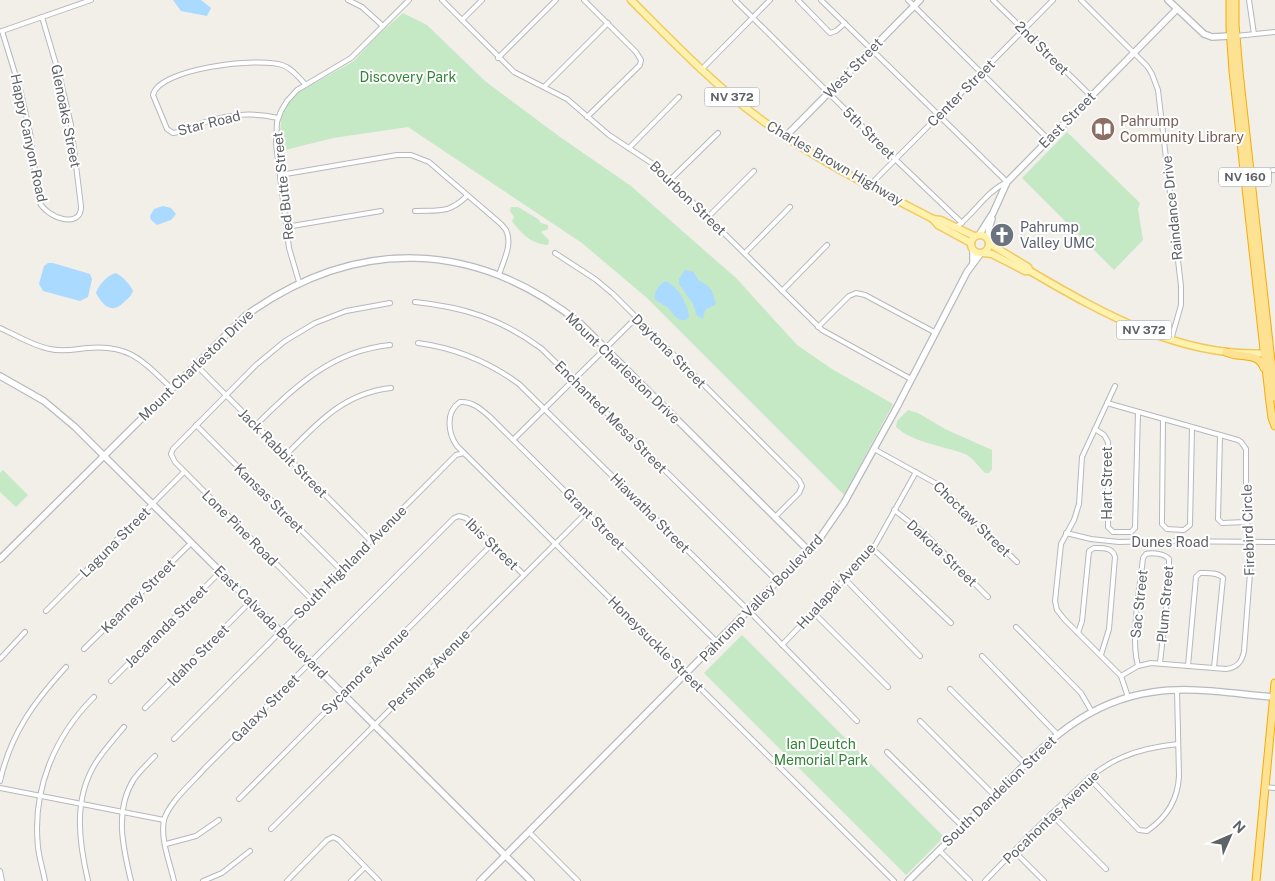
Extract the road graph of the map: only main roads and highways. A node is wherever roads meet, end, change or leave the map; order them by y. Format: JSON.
{"nodes":[{"id":1,"x":631,"y":0,"type":"edge"},
{"id":2,"x":1230,"y":0,"type":"edge"},
{"id":3,"x":1236,"y":0,"type":"edge"},
{"id":4,"x":1233,"y":36,"type":"junction"},
{"id":5,"x":1247,"y":173,"type":"junction"},
{"id":6,"x":933,"y":219,"type":"junction"},
{"id":7,"x":977,"y":235,"type":"junction"},
{"id":8,"x":989,"y":242,"type":"junction"},
{"id":9,"x":972,"y":246,"type":"junction"},
{"id":10,"x":982,"y":253,"type":"junction"},
{"id":11,"x":1030,"y":271,"type":"junction"},
{"id":12,"x":1256,"y":281,"type":"junction"},
{"id":13,"x":1265,"y":302,"type":"junction"},
{"id":14,"x":1226,"y":352,"type":"junction"},
{"id":15,"x":1270,"y":353,"type":"edge"},
{"id":16,"x":1266,"y":373,"type":"junction"},
{"id":17,"x":1275,"y":397,"type":"edge"},
{"id":18,"x":1275,"y":426,"type":"edge"},
{"id":19,"x":1275,"y":683,"type":"edge"},
{"id":20,"x":1273,"y":732,"type":"edge"},
{"id":21,"x":1256,"y":881,"type":"edge"}],
"edges":[{"from":1,"to":6,"type":"main road","name":"Charles Brown Highway","number":"NV 372"},
{"from":2,"to":4,"type":"highway","number":"NV 160"},
{"from":3,"to":4,"type":"highway","number":"NV 160"},
{"from":4,"to":5,"type":"highway","number":"NV 160"},
{"from":4,"to":5,"type":"highway","number":"NV 160"},
{"from":5,"to":12,"type":"highway","number":"NV 160"},
{"from":5,"to":13,"type":"highway","number":"NV 160"},
{"from":6,"to":7,"type":"main road","name":"Charles Brown Highway","number":"NV 372"},
{"from":6,"to":9,"type":"main road","name":"Charles Brown Highway","number":"NV 372"},
{"from":7,"to":8,"type":"main road","number":"NV 372"},
{"from":7,"to":9,"type":"main road"},
{"from":8,"to":10,"type":"main road"},
{"from":8,"to":11,"type":"main road","number":"NV 372"},
{"from":9,"to":10,"type":"main road","number":"NV 372"},
{"from":10,"to":11,"type":"main road","number":"NV 372"},
{"from":11,"to":14,"type":"main road","number":"NV 372"},
{"from":12,"to":13,"type":"highway"},
{"from":12,"to":15,"type":"highway","number":"NV 160"},
{"from":13,"to":15,"type":"highway","number":"NV 160"},
{"from":14,"to":15,"type":"main road","number":"NV 372"},
{"from":14,"to":16,"type":"highway"},
{"from":15,"to":16,"type":"highway","number":"NV 160"},
{"from":15,"to":17,"type":"highway","number":"NV 160"},
{"from":16,"to":18,"type":"highway","number":"NV 160"},
{"from":19,"to":20,"type":"highway"},
{"from":20,"to":21,"type":"highway"}]}
